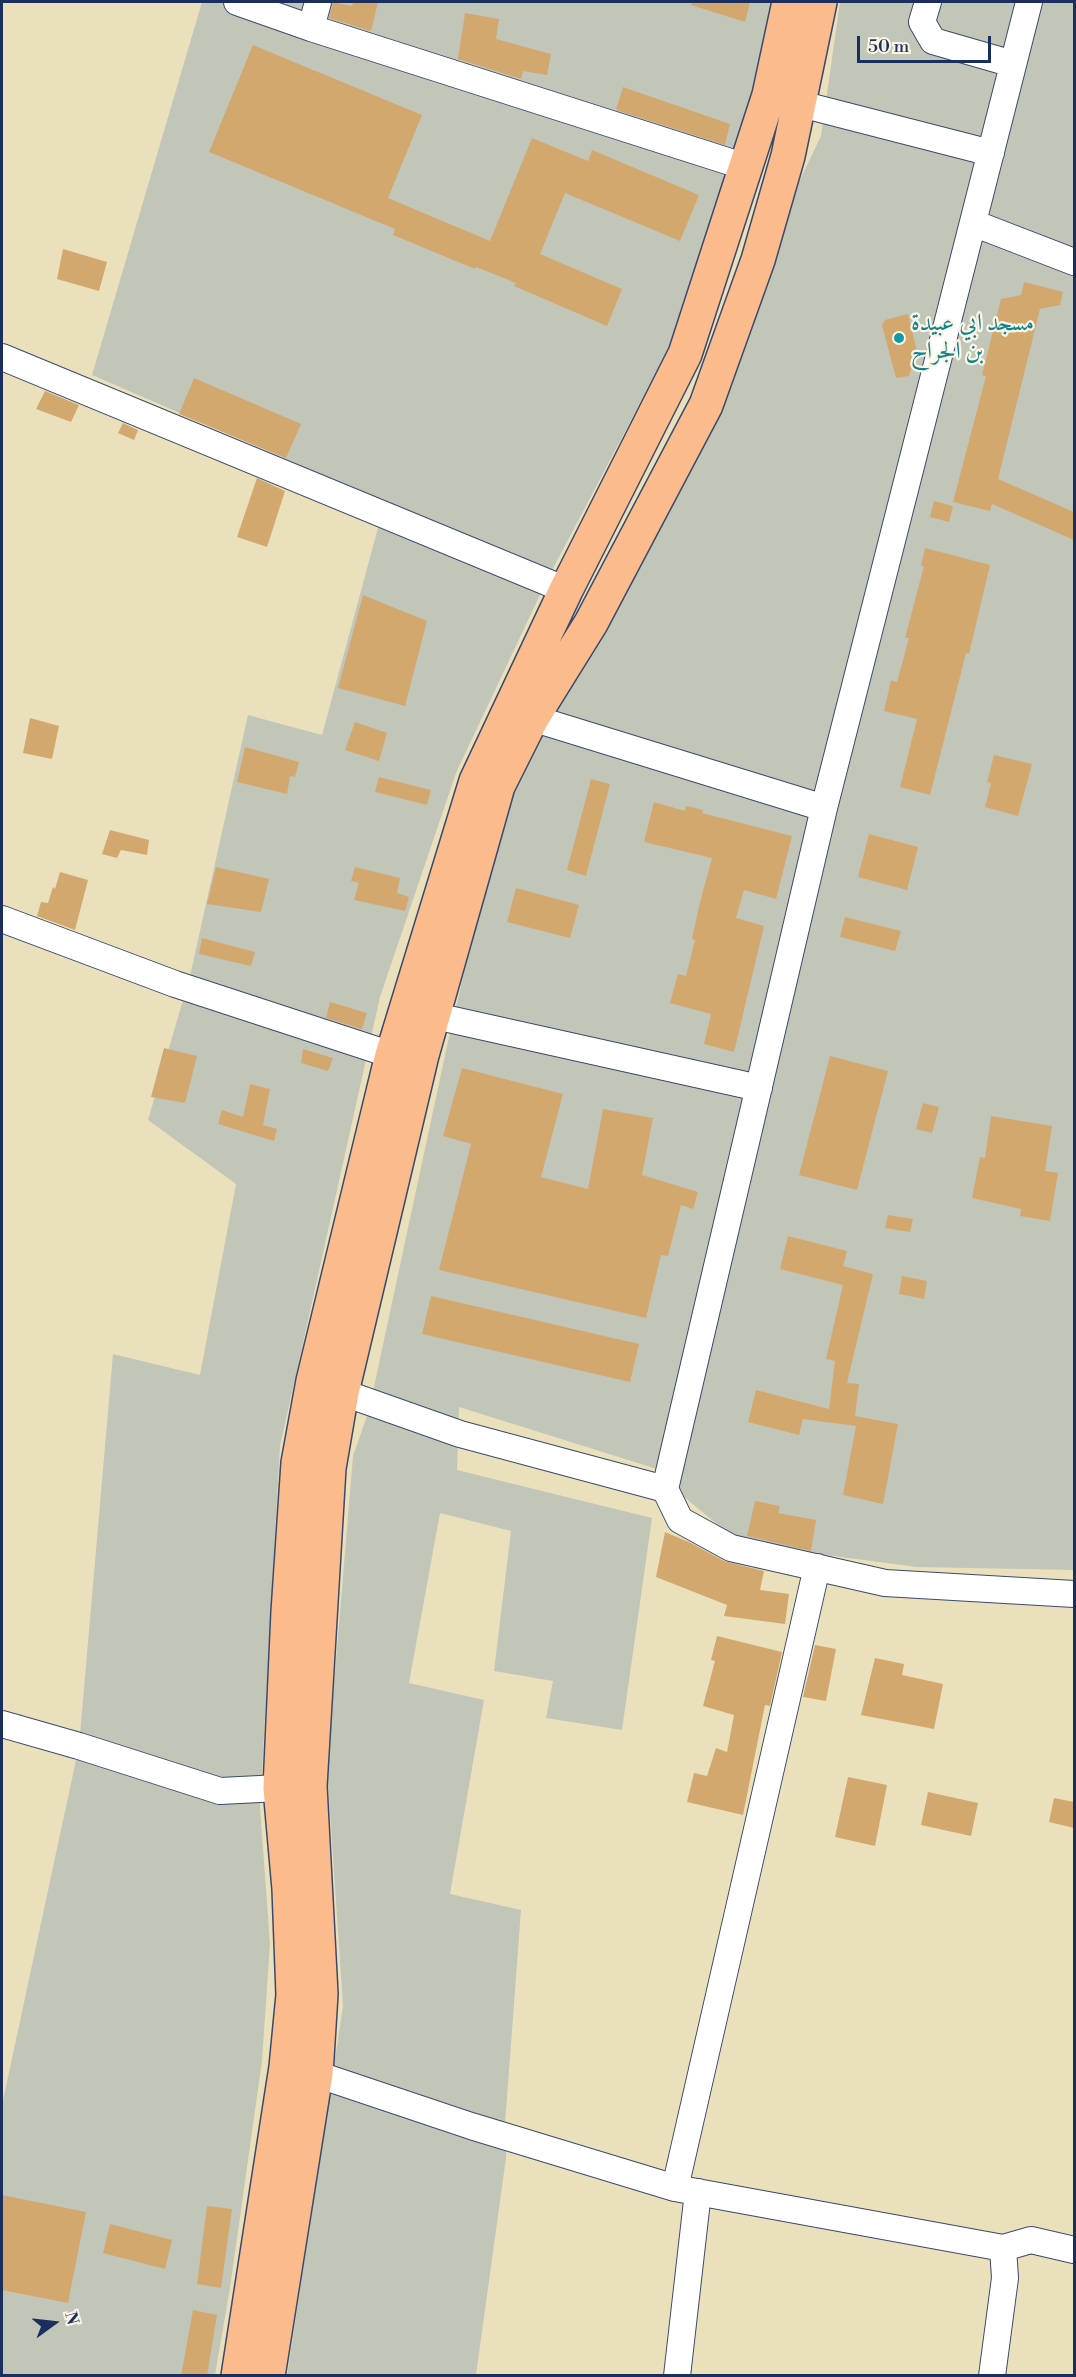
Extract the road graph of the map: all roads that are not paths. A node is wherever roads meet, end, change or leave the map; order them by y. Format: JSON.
{"nodes":[{"id":1,"x":237,"y":2,"type":"edge"},
{"id":2,"x":318,"y":2,"type":"edge"},
{"id":3,"x":789,"y":2,"type":"edge"},
{"id":4,"x":820,"y":2,"type":"edge"},
{"id":5,"x":928,"y":2,"type":"edge"},
{"id":6,"x":1029,"y":2,"type":"edge"},
{"id":7,"x":311,"y":28,"type":"junction"},
{"id":8,"x":1013,"y":64,"type":"junction"},
{"id":9,"x":783,"y":99,"type":"junction"},
{"id":10,"x":991,"y":153,"type":"junction"},
{"id":11,"x":746,"y":167,"type":"junction"},
{"id":12,"x":973,"y":223,"type":"junction"},
{"id":13,"x":1074,"y":262,"type":"edge"},
{"id":14,"x":2,"y":357,"type":"edge"},
{"id":15,"x":566,"y":590,"type":"junction"},
{"id":16,"x":519,"y":718,"type":"junction"},
{"id":17,"x":824,"y":808,"type":"junction"},
{"id":18,"x":2,"y":919,"type":"edge"},
{"id":19,"x":421,"y":1011,"type":"junction"},
{"id":20,"x":392,"y":1055,"type":"junction"},
{"id":21,"x":759,"y":1088,"type":"junction"},
{"id":22,"x":328,"y":1387,"type":"junction"},
{"id":23,"x":665,"y":1489,"type":"junction"},
{"id":24,"x":817,"y":1568,"type":"junction"},
{"id":25,"x":1074,"y":1594,"type":"edge"},
{"id":26,"x":2,"y":1724,"type":"edge"},
{"id":27,"x":295,"y":1787,"type":"junction"},
{"id":28,"x":316,"y":2074,"type":"junction"},
{"id":29,"x":687,"y":2190,"type":"junction"},
{"id":30,"x":1003,"y":2248,"type":"junction"},
{"id":31,"x":1074,"y":2250,"type":"edge"},
{"id":32,"x":238,"y":2376,"type":"edge"},
{"id":33,"x":268,"y":2376,"type":"edge"},
{"id":34,"x":676,"y":2376,"type":"edge"},
{"id":35,"x":992,"y":2376,"type":"edge"}],
"edges":[{"from":1,"to":7,"type":"street"},
{"from":2,"to":7,"type":"street"},
{"from":3,"to":9,"type":"main road"},
{"from":4,"to":9,"type":"main road"},
{"from":5,"to":8,"type":"street"},
{"from":6,"to":8,"type":"street"},
{"from":7,"to":11,"type":"street"},
{"from":8,"to":10,"type":"street"},
{"from":9,"to":10,"type":"street"},
{"from":9,"to":11,"type":"main road"},
{"from":9,"to":16,"type":"main road"},
{"from":10,"to":12,"type":"street"},
{"from":11,"to":15,"type":"main road"},
{"from":12,"to":13,"type":"street"},
{"from":12,"to":17,"type":"street"},
{"from":14,"to":15,"type":"street"},
{"from":15,"to":16,"type":"main road"},
{"from":16,"to":17,"type":"street"},
{"from":16,"to":19,"type":"main road"},
{"from":17,"to":21,"type":"street"},
{"from":18,"to":20,"type":"street"},
{"from":19,"to":20,"type":"main road"},
{"from":19,"to":21,"type":"street"},
{"from":19,"to":22,"type":"main road"},
{"from":20,"to":22,"type":"main road"},
{"from":21,"to":23,"type":"street"},
{"from":22,"to":23,"type":"street"},
{"from":22,"to":27,"type":"main road"},
{"from":23,"to":24,"type":"street"},
{"from":24,"to":25,"type":"street"},
{"from":24,"to":29,"type":"street"},
{"from":26,"to":27,"type":"street"},
{"from":27,"to":28,"type":"main road"},
{"from":27,"to":32,"type":"main road"},
{"from":28,"to":29,"type":"street"},
{"from":28,"to":33,"type":"main road"},
{"from":29,"to":30,"type":"street"},
{"from":29,"to":34,"type":"street"},
{"from":30,"to":31,"type":"street"},
{"from":30,"to":35,"type":"street"}]}
